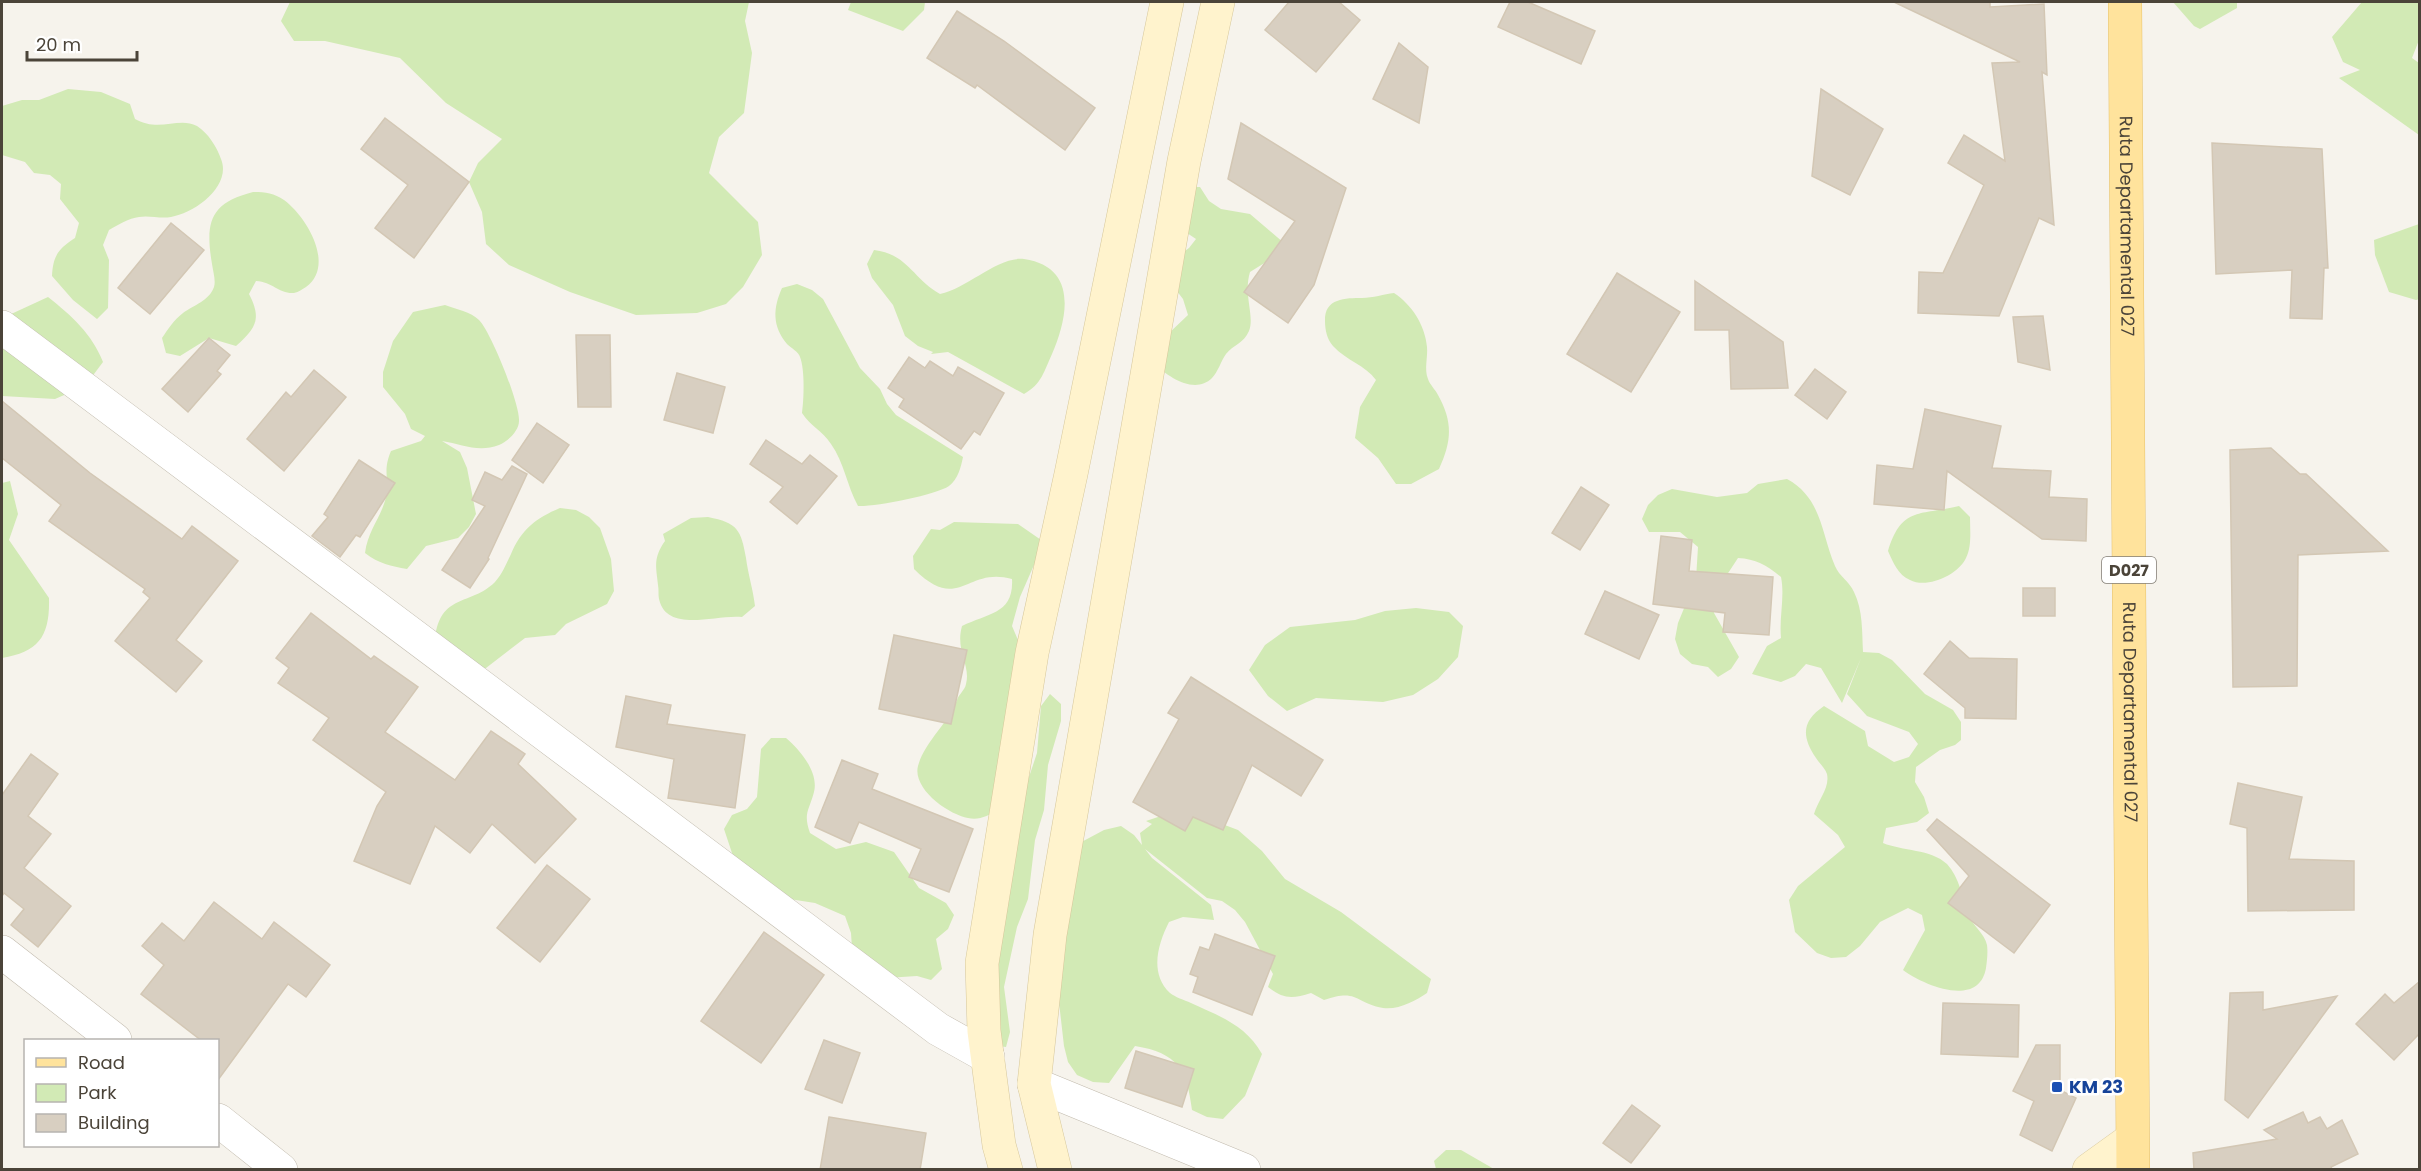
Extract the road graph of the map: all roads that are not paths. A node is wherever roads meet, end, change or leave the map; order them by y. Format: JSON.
{"nodes":[{"id":1,"x":1167,"y":2,"type":"edge"},
{"id":2,"x":1218,"y":2,"type":"edge"},
{"id":3,"x":2125,"y":2,"type":"edge"},
{"id":4,"x":2,"y":327,"type":"edge"},
{"id":5,"x":2,"y":952,"type":"edge"},
{"id":6,"x":112,"y":1039,"type":"edge"},
{"id":7,"x":988,"y":1057,"type":"junction"},
{"id":8,"x":1034,"y":1084,"type":"junction"},
{"id":9,"x":219,"y":1121,"type":"edge"},
{"id":10,"x":2132,"y":1154,"type":"edge"},
{"id":11,"x":281,"y":1170,"type":"edge"},
{"id":12,"x":1006,"y":1170,"type":"edge"},
{"id":13,"x":1055,"y":1170,"type":"edge"},
{"id":14,"x":1245,"y":1170,"type":"edge"},
{"id":15,"x":2089,"y":1170,"type":"edge"}],
"edges":[{"from":1,"to":7,"type":"street"},
{"from":2,"to":8,"type":"street"},
{"from":3,"to":10,"type":"main road","name":"Ruta Departamental 027","number":"D027"},
{"from":4,"to":7,"type":"street"},
{"from":5,"to":6,"type":"street"},
{"from":7,"to":12,"type":"street"},
{"from":8,"to":13,"type":"street"},
{"from":8,"to":14,"type":"street"},
{"from":9,"to":11,"type":"street"},
{"from":10,"to":15,"type":"street"}]}
